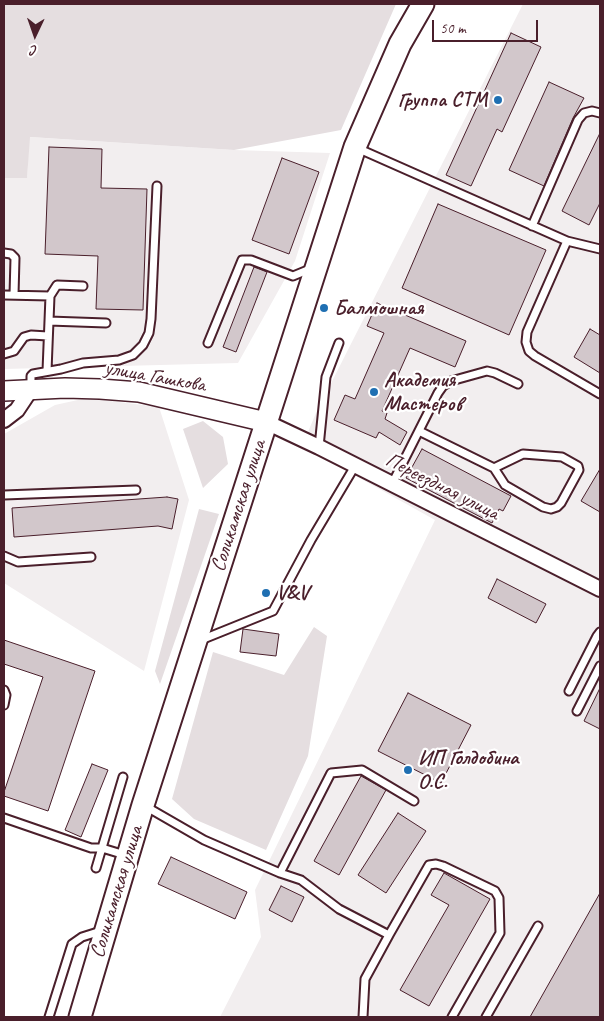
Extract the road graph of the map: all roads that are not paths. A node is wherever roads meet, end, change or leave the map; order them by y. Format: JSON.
{"nodes":[{"id":1,"x":423,"y":4,"type":"edge"},
{"id":2,"x":600,"y":113,"type":"edge"},
{"id":3,"x":355,"y":147,"type":"junction"},
{"id":4,"x":157,"y":186,"type":"dead end"},
{"id":5,"x":532,"y":226,"type":"junction"},
{"id":6,"x":567,"y":241,"type":"junction"},
{"id":7,"x":600,"y":249,"type":"edge"},
{"id":8,"x":4,"y":253,"type":"edge"},
{"id":9,"x":317,"y":265,"type":"junction"},
{"id":10,"x":83,"y":286,"type":"dead end"},
{"id":11,"x":4,"y":295,"type":"edge"},
{"id":12,"x":14,"y":295,"type":"junction"},
{"id":13,"x":50,"y":296,"type":"junction"},
{"id":14,"x":49,"y":321,"type":"junction"},
{"id":15,"x":106,"y":323,"type":"dead end"},
{"id":16,"x":48,"y":336,"type":"junction"},
{"id":17,"x":208,"y":343,"type":"dead end"},
{"id":18,"x":339,"y":343,"type":"dead end"},
{"id":19,"x":4,"y":354,"type":"edge"},
{"id":20,"x":47,"y":371,"type":"junction"},
{"id":21,"x":518,"y":384,"type":"dead end"},
{"id":22,"x":31,"y":389,"type":"junction"},
{"id":23,"x":4,"y":391,"type":"edge"},
{"id":24,"x":600,"y":394,"type":"edge"},
{"id":25,"x":4,"y":420,"type":"edge"},
{"id":26,"x":266,"y":422,"type":"junction"},
{"id":27,"x":419,"y":431,"type":"junction"},
{"id":28,"x":319,"y":447,"type":"junction"},
{"id":29,"x":355,"y":466,"type":"junction"},
{"id":30,"x":494,"y":468,"type":"junction"},
{"id":31,"x":392,"y":484,"type":"junction"},
{"id":32,"x":136,"y":490,"type":"dead end"},
{"id":33,"x":4,"y":495,"type":"edge"},
{"id":34,"x":4,"y":556,"type":"edge"},
{"id":35,"x":91,"y":557,"type":"dead end"},
{"id":36,"x":600,"y":589,"type":"edge"},
{"id":37,"x":600,"y":632,"type":"edge"},
{"id":38,"x":195,"y":642,"type":"junction"},
{"id":39,"x":600,"y":666,"type":"edge"},
{"id":40,"x":4,"y":690,"type":"edge"},
{"id":41,"x":569,"y":691,"type":"dead end"},
{"id":42,"x":4,"y":705,"type":"edge"},
{"id":43,"x":577,"y":711,"type":"dead end"},
{"id":44,"x":123,"y":776,"type":"dead end"},
{"id":45,"x":414,"y":800,"type":"dead end"},
{"id":46,"x":143,"y":805,"type":"junction"},
{"id":47,"x":4,"y":818,"type":"edge"},
{"id":48,"x":102,"y":848,"type":"junction"},
{"id":49,"x":128,"y":856,"type":"junction"},
{"id":50,"x":96,"y":868,"type":"dead end"},
{"id":51,"x":280,"y":873,"type":"junction"},
{"id":52,"x":538,"y":926,"type":"dead end"},
{"id":53,"x":106,"y":929,"type":"junction"},
{"id":54,"x":389,"y":935,"type":"junction"},
{"id":55,"x":50,"y":1017,"type":"edge"},
{"id":56,"x":80,"y":1017,"type":"edge"},
{"id":57,"x":363,"y":1017,"type":"edge"},
{"id":58,"x":452,"y":1017,"type":"edge"},
{"id":59,"x":486,"y":1017,"type":"edge"}],
"edges":[{"from":1,"to":3,"type":"main road","name":"Соликамская улица"},
{"from":2,"to":5,"type":"lane"},
{"from":3,"to":5,"type":"lane"},
{"from":3,"to":9,"type":"main road","name":"Соликамская улица"},
{"from":4,"to":20,"type":"lane"},
{"from":5,"to":6,"type":"lane"},
{"from":6,"to":7,"type":"lane"},
{"from":6,"to":24,"type":"lane"},
{"from":8,"to":12,"type":"lane"},
{"from":9,"to":17,"type":"lane"},
{"from":9,"to":26,"type":"main road","name":"Соликамская улица"},
{"from":10,"to":13,"type":"lane"},
{"from":11,"to":12,"type":"lane"},
{"from":12,"to":13,"type":"lane"},
{"from":13,"to":14,"type":"lane"},
{"from":14,"to":15,"type":"lane"},
{"from":14,"to":16,"type":"lane"},
{"from":16,"to":19,"type":"lane"},
{"from":16,"to":20,"type":"lane"},
{"from":18,"to":28,"type":"lane"},
{"from":20,"to":22,"type":"lane"},
{"from":21,"to":27,"type":"lane"},
{"from":22,"to":23,"type":"street","name":"улица Гашкова"},
{"from":22,"to":25,"type":"street"},
{"from":22,"to":26,"type":"street","name":"улица Гашкова"},
{"from":26,"to":28,"type":"street","name":"Переездная улица"},
{"from":26,"to":38,"type":"main road","name":"Соликамская улица"},
{"from":27,"to":30,"type":"lane"},
{"from":27,"to":31,"type":"lane"},
{"from":28,"to":29,"type":"street","name":"Переездная улица"},
{"from":29,"to":31,"type":"street","name":"Переездная улица"},
{"from":29,"to":38,"type":"lane"},
{"from":30,"to":30,"type":"lane"},
{"from":31,"to":36,"type":"street","name":"Переездная улица"},
{"from":32,"to":33,"type":"lane"},
{"from":34,"to":35,"type":"lane"},
{"from":37,"to":41,"type":"lane"},
{"from":38,"to":46,"type":"main road","name":"Соликамская улица"},
{"from":39,"to":43,"type":"lane"},
{"from":40,"to":42,"type":"lane"},
{"from":44,"to":48,"type":"lane"},
{"from":45,"to":51,"type":"lane"},
{"from":46,"to":49,"type":"main road","name":"Соликамская улица"},
{"from":46,"to":51,"type":"lane"},
{"from":47,"to":48,"type":"lane"},
{"from":48,"to":49,"type":"lane"},
{"from":48,"to":50,"type":"lane"},
{"from":49,"to":53,"type":"main road","name":"Соликамская улица"},
{"from":51,"to":54,"type":"lane"},
{"from":52,"to":59,"type":"lane"},
{"from":53,"to":55,"type":"lane"},
{"from":53,"to":56,"type":"main road","name":"Соликамская улица"},
{"from":54,"to":57,"type":"lane"},
{"from":54,"to":58,"type":"lane"}]}
